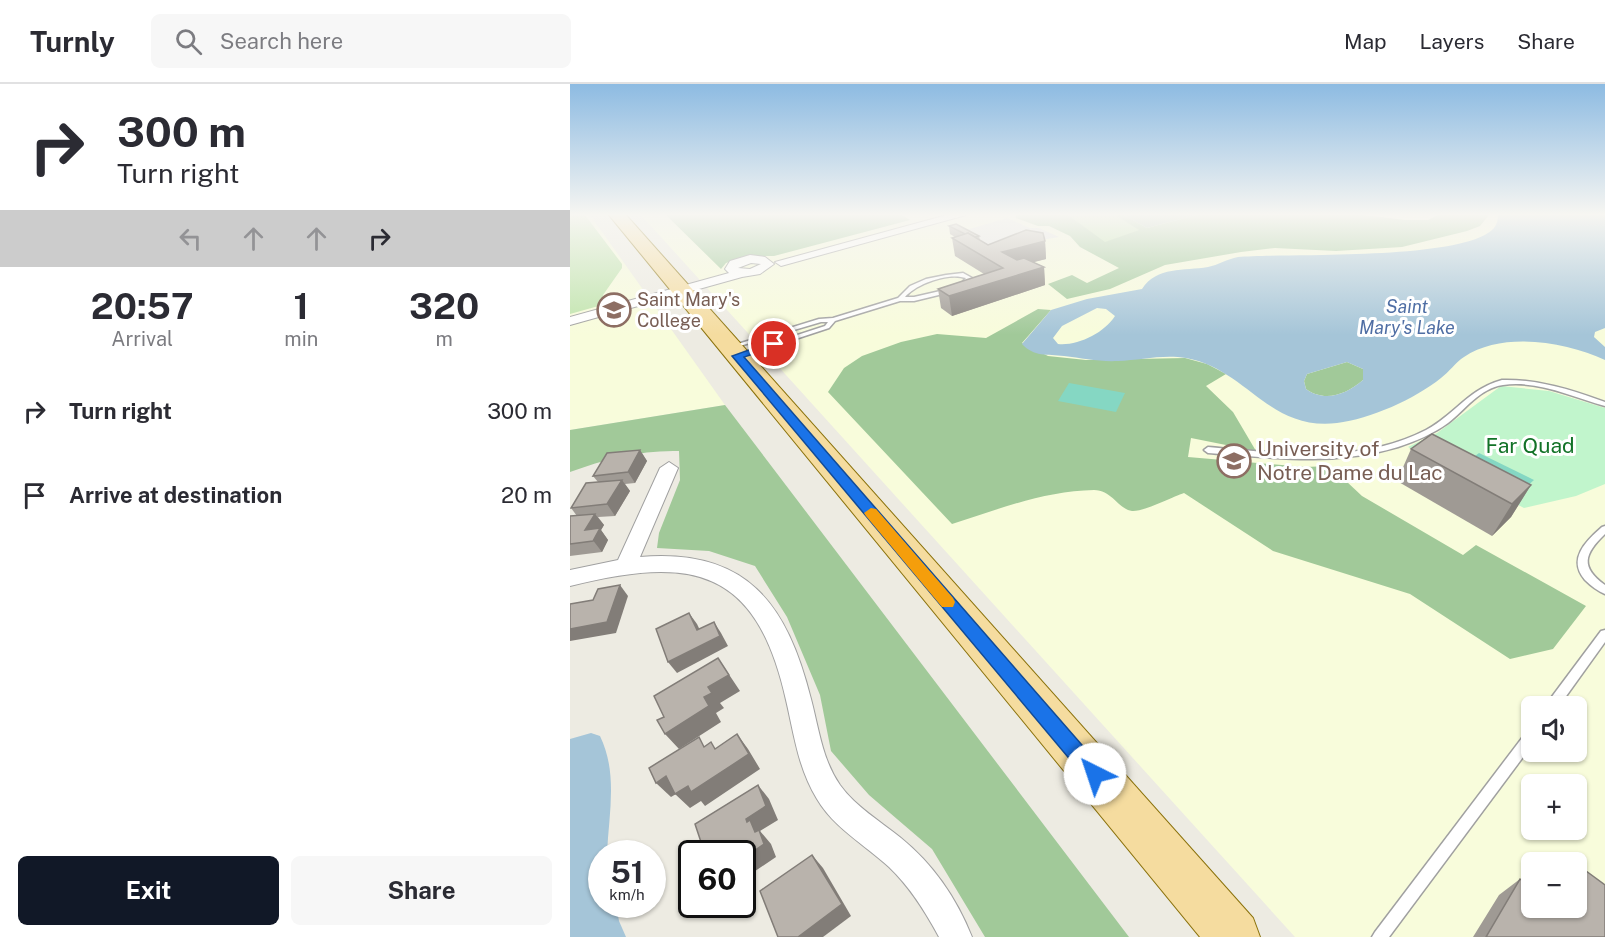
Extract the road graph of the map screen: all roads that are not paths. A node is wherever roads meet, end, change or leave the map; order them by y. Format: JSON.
{"nodes":[{"id":1,"x":651,"y":255,"type":"edge"},
{"id":2,"x":811,"y":255,"type":"edge"},
{"id":3,"x":681,"y":290,"type":"junction"},
{"id":4,"x":900,"y":299,"type":"junction"},
{"id":5,"x":833,"y":320,"type":"junction"},
{"id":6,"x":570,"y":321,"type":"edge"},
{"id":7,"x":734,"y":352,"type":"junction"},
{"id":8,"x":1605,"y":404,"type":"edge"},
{"id":9,"x":1208,"y":450,"type":"dead end"},
{"id":10,"x":669,"y":468,"type":"dead end"},
{"id":11,"x":1605,"y":529,"type":"edge"},
{"id":12,"x":626,"y":566,"type":"junction"},
{"id":13,"x":570,"y":578,"type":"edge"},
{"id":14,"x":1605,"y":590,"type":"edge"},
{"id":15,"x":1605,"y":634,"type":"edge"},
{"id":16,"x":1559,"y":696,"type":"edge"},
{"id":17,"x":1521,"y":749,"type":"edge"},
{"id":18,"x":956,"y":937,"type":"edge"},
{"id":19,"x":1234,"y":937,"type":"edge"},
{"id":20,"x":1380,"y":937,"type":"edge"}],
"edges":[{"from":1,"to":3,"type":"main road"},
{"from":2,"to":3,"type":"street"},
{"from":3,"to":6,"type":"street"},
{"from":3,"to":7,"type":"main road"},
{"from":4,"to":4,"type":"lane"},
{"from":4,"to":5,"type":"lane"},
{"from":5,"to":7,"type":"lane"},
{"from":5,"to":7,"type":"lane"},
{"from":7,"to":19,"type":"main road"},
{"from":8,"to":9,"type":"lane"},
{"from":10,"to":12,"type":"street"},
{"from":11,"to":14,"type":"lane"},
{"from":12,"to":13,"type":"street"},
{"from":12,"to":18,"type":"street"},
{"from":15,"to":16,"type":"lane"},
{"from":17,"to":20,"type":"lane"}]}
